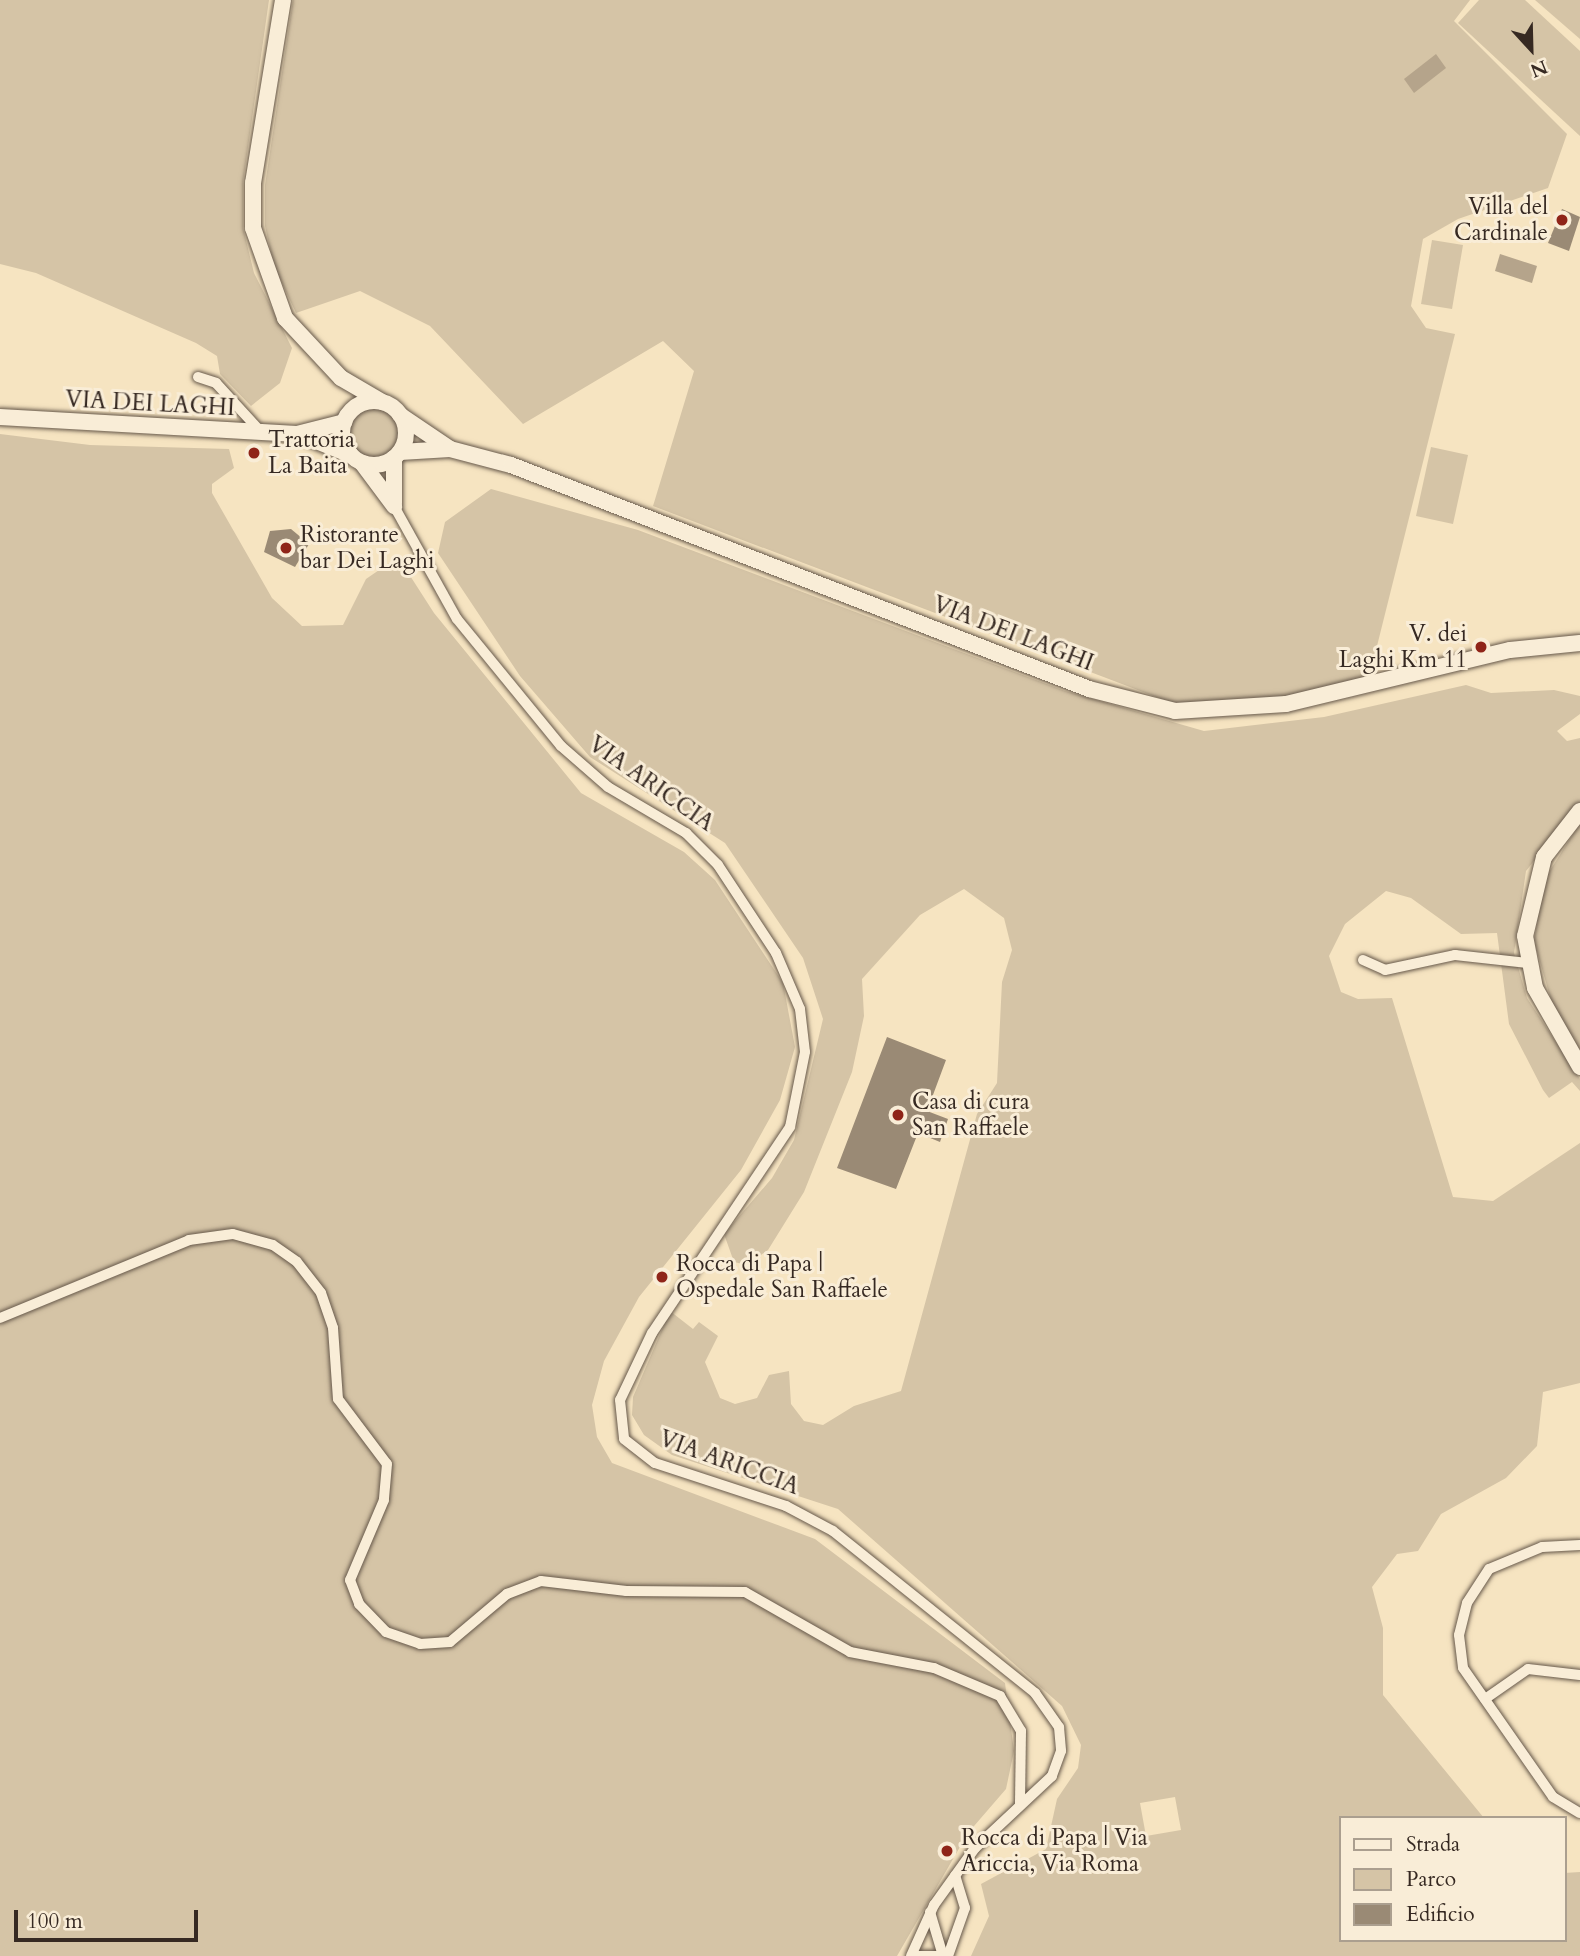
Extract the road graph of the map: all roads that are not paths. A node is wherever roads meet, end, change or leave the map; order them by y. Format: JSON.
{"nodes":[{"id":1,"x":283,"y":0,"type":"edge"},
{"id":2,"x":198,"y":377,"type":"dead end"},
{"id":3,"x":341,"y":378,"type":"junction"},
{"id":4,"x":382,"y":402,"type":"junction"},
{"id":5,"x":399,"y":414,"type":"junction"},
{"id":6,"x":0,"y":417,"type":"edge"},
{"id":7,"x":346,"y":418,"type":"junction"},
{"id":8,"x":261,"y":432,"type":"junction"},
{"id":9,"x":297,"y":434,"type":"junction"},
{"id":10,"x":450,"y":449,"type":"junction"},
{"id":11,"x":397,"y":455,"type":"junction"},
{"id":12,"x":356,"y":459,"type":"junction"},
{"id":13,"x":394,"y":506,"type":"junction"},
{"id":14,"x":1580,"y":643,"type":"edge"},
{"id":15,"x":1580,"y":811,"type":"edge"},
{"id":16,"x":1363,"y":960,"type":"dead end"},
{"id":17,"x":1528,"y":962,"type":"junction"},
{"id":18,"x":1580,"y":1067,"type":"edge"},
{"id":19,"x":0,"y":1318,"type":"edge"},
{"id":20,"x":1580,"y":1545,"type":"edge"},
{"id":21,"x":1580,"y":1675,"type":"edge"},
{"id":22,"x":1485,"y":1699,"type":"junction"},
{"id":23,"x":1020,"y":1805,"type":"junction"},
{"id":24,"x":1580,"y":1813,"type":"edge"},
{"id":25,"x":955,"y":1875,"type":"junction"},
{"id":26,"x":930,"y":1912,"type":"junction"},
{"id":27,"x":914,"y":1956,"type":"edge"},
{"id":28,"x":937,"y":1956,"type":"edge"},
{"id":29,"x":946,"y":1956,"type":"edge"}],
"edges":[{"from":1,"to":3,"type":"main road"},
{"from":2,"to":8,"type":"street"},
{"from":3,"to":4,"type":"main road"},
{"from":3,"to":7,"type":"main road"},
{"from":4,"to":5,"type":"main road"},
{"from":4,"to":7,"type":"main road"},
{"from":5,"to":10,"type":"main road","name":"VIA DEI LAGHI"},
{"from":5,"to":11,"type":"main road"},
{"from":6,"to":8,"type":"main road","name":"VIA DEI LAGHI"},
{"from":7,"to":9,"type":"main road","name":"VIA DEI LAGHI"},
{"from":7,"to":12,"type":"main road"},
{"from":8,"to":9,"type":"main road","name":"VIA DEI LAGHI"},
{"from":9,"to":12,"type":"main road","name":"VIA DEI LAGHI"},
{"from":10,"to":11,"type":"main road","name":"VIA DEI LAGHI"},
{"from":10,"to":14,"type":"main road","name":"VIA DEI LAGHI"},
{"from":11,"to":12,"type":"main road"},
{"from":11,"to":13,"type":"main road","name":"VIA ARICCIA"},
{"from":12,"to":13,"type":"main road","name":"VIA ARICCIA"},
{"from":13,"to":23,"type":"street","name":"VIA ARICCIA"},
{"from":15,"to":17,"type":"main road"},
{"from":16,"to":17,"type":"street"},
{"from":17,"to":18,"type":"main road"},
{"from":19,"to":23,"type":"street"},
{"from":20,"to":22,"type":"street"},
{"from":21,"to":22,"type":"street"},
{"from":22,"to":24,"type":"street"},
{"from":23,"to":25,"type":"street","name":"VIA ARICCIA"},
{"from":25,"to":26,"type":"street","name":"VIA ARICCIA"},
{"from":25,"to":29,"type":"street"},
{"from":26,"to":27,"type":"street","name":"VIA ARICCIA"},
{"from":26,"to":29,"type":"street"},
{"from":27,"to":28,"type":"street"}]}
